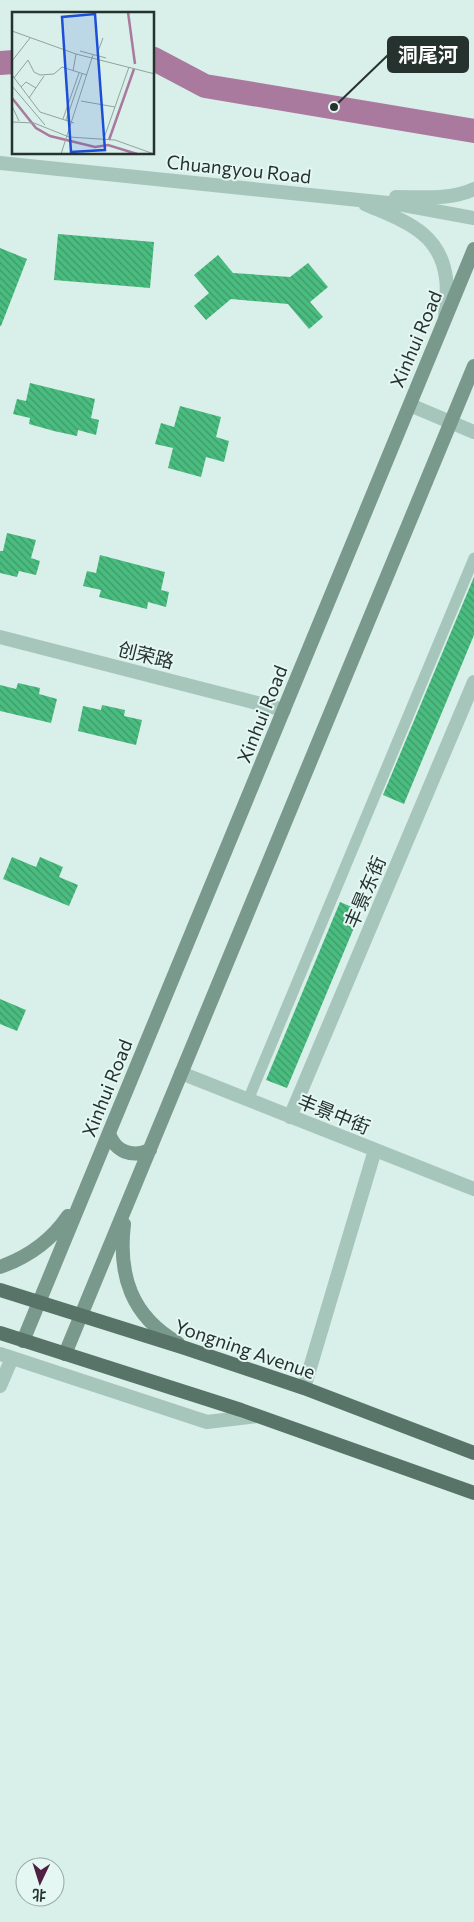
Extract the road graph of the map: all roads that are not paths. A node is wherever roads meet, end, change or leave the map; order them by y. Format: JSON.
{"nodes":[{"id":1,"x":0,"y":163,"type":"edge"},
{"id":2,"x":474,"y":189,"type":"edge"},
{"id":3,"x":353,"y":199,"type":"junction"},
{"id":4,"x":474,"y":218,"type":"edge"},
{"id":5,"x":474,"y":249,"type":"edge"},
{"id":6,"x":445,"y":320,"type":"junction"},
{"id":7,"x":474,"y":366,"type":"edge"},
{"id":8,"x":410,"y":405,"type":"junction"},
{"id":9,"x":450,"y":422,"type":"junction"},
{"id":10,"x":474,"y":432,"type":"edge"},
{"id":11,"x":474,"y":558,"type":"edge"},
{"id":12,"x":0,"y":637,"type":"edge"},
{"id":13,"x":474,"y":682,"type":"edge"},
{"id":14,"x":284,"y":710,"type":"junction"},
{"id":15,"x":181,"y":1074,"type":"junction"},
{"id":16,"x":248,"y":1100,"type":"junction"},
{"id":17,"x":290,"y":1116,"type":"junction"},
{"id":18,"x":109,"y":1133,"type":"junction"},
{"id":19,"x":150,"y":1150,"type":"junction"},
{"id":20,"x":376,"y":1150,"type":"junction"},
{"id":21,"x":474,"y":1189,"type":"edge"},
{"id":22,"x":84,"y":1193,"type":"junction"},
{"id":23,"x":125,"y":1210,"type":"junction"},
{"id":24,"x":0,"y":1267,"type":"edge"},
{"id":25,"x":0,"y":1290,"type":"edge"},
{"id":26,"x":38,"y":1302,"type":"junction"},
{"id":27,"x":81,"y":1316,"type":"junction"},
{"id":28,"x":0,"y":1334,"type":"edge"},
{"id":29,"x":23,"y":1341,"type":"junction"},
{"id":30,"x":185,"y":1348,"type":"junction"},
{"id":31,"x":65,"y":1354,"type":"junction"},
{"id":32,"x":6,"y":1356,"type":"edge"},
{"id":33,"x":0,"y":1386,"type":"edge"},
{"id":34,"x":304,"y":1388,"type":"junction"},
{"id":35,"x":257,"y":1416,"type":"junction"},
{"id":36,"x":474,"y":1453,"type":"edge"},
{"id":37,"x":474,"y":1493,"type":"edge"}],
"edges":[{"from":1,"to":3,"type":"street","name":"Chuangyou Road"},
{"from":2,"to":3,"type":"street"},
{"from":3,"to":4,"type":"street","name":"Chuangyou Road"},
{"from":3,"to":6,"type":"street"},
{"from":5,"to":6,"type":"main road","name":"Xinhui Road"},
{"from":6,"to":8,"type":"main road","name":"Xinhui Road"},
{"from":7,"to":9,"type":"main road"},
{"from":8,"to":9,"type":"street"},
{"from":8,"to":14,"type":"main road","name":"Xinhui Road"},
{"from":9,"to":10,"type":"street"},
{"from":9,"to":15,"type":"main road"},
{"from":11,"to":16,"type":"street"},
{"from":12,"to":14,"type":"street","name":"创荣路"},
{"from":13,"to":17,"type":"street","name":"丰景东街"},
{"from":14,"to":18,"type":"main road","name":"Xinhui Road"},
{"from":15,"to":16,"type":"street","name":"丰景中街"},
{"from":15,"to":19,"type":"main road"},
{"from":16,"to":17,"type":"street","name":"丰景中街"},
{"from":17,"to":20,"type":"street","name":"丰景中街"},
{"from":18,"to":19,"type":"main road"},
{"from":18,"to":22,"type":"main road","name":"Xinhui Road"},
{"from":19,"to":23,"type":"main road"},
{"from":20,"to":21,"type":"street","name":"丰景中街"},
{"from":20,"to":34,"type":"street"},
{"from":22,"to":24,"type":"main road"},
{"from":22,"to":26,"type":"main road"},
{"from":23,"to":27,"type":"main road"},
{"from":23,"to":30,"type":"main road"},
{"from":25,"to":26,"type":"main road","name":"Yongning Avenue"},
{"from":26,"to":27,"type":"main road","name":"Yongning Avenue"},
{"from":26,"to":29,"type":"main road"},
{"from":27,"to":30,"type":"main road","name":"Yongning Avenue"},
{"from":27,"to":31,"type":"main road"},
{"from":28,"to":29,"type":"main road"},
{"from":29,"to":31,"type":"main road"},
{"from":30,"to":34,"type":"main road","name":"Yongning Avenue"},
{"from":31,"to":35,"type":"main road"},
{"from":32,"to":33,"type":"street"},
{"from":32,"to":35,"type":"street"},
{"from":34,"to":36,"type":"main road","name":"Yongning Avenue"},
{"from":35,"to":37,"type":"main road"}]}
